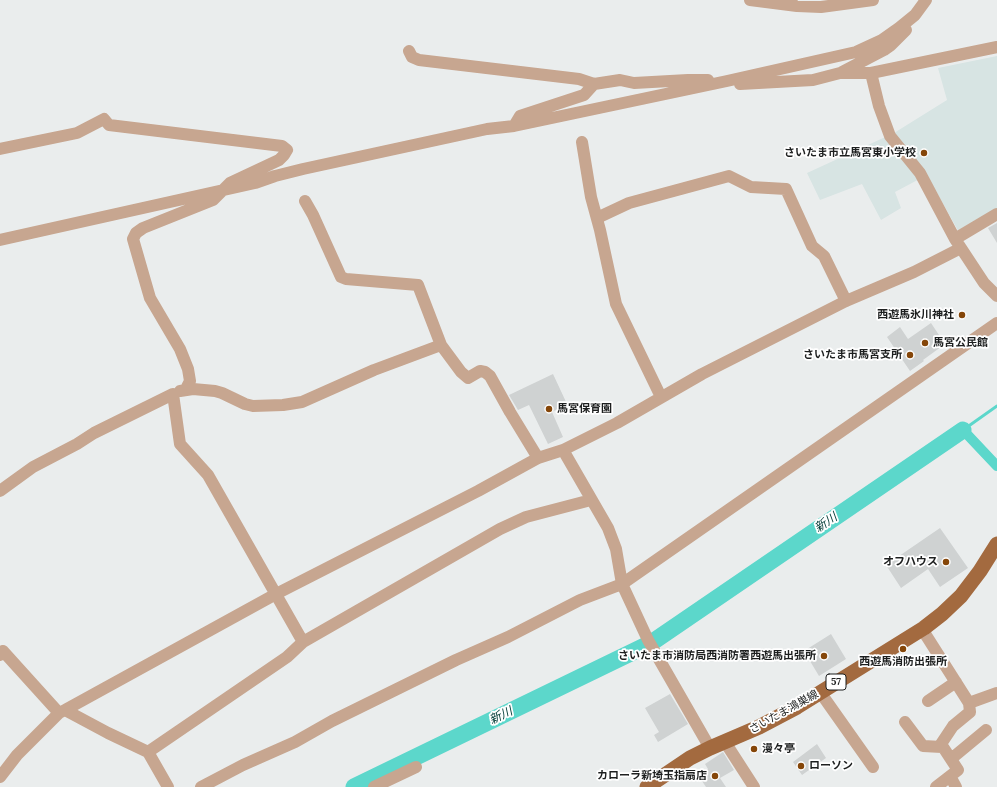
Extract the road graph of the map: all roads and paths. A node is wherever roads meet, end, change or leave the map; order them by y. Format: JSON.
{"nodes":[{"id":1,"x":750,"y":0,"type":"edge"},
{"id":2,"x":873,"y":0,"type":"edge"},
{"id":3,"x":918,"y":0,"type":"edge"},
{"id":4,"x":926,"y":0,"type":"edge"},
{"id":5,"x":915,"y":15,"type":"junction"},
{"id":6,"x":997,"y":47,"type":"edge"},
{"id":7,"x":409,"y":51,"type":"dead end"},
{"id":8,"x":840,"y":73,"type":"junction"},
{"id":9,"x":871,"y":73,"type":"junction"},
{"id":10,"x":727,"y":81,"type":"junction"},
{"id":11,"x":594,"y":84,"type":"junction"},
{"id":12,"x":514,"y":126,"type":"junction"},
{"id":13,"x":582,"y":142,"type":"dead end"},
{"id":14,"x":0,"y":149,"type":"edge"},
{"id":15,"x":220,"y":191,"type":"junction"},
{"id":16,"x":305,"y":201,"type":"dead end"},
{"id":17,"x":997,"y":214,"type":"edge"},
{"id":18,"x":597,"y":218,"type":"junction"},
{"id":19,"x":0,"y":240,"type":"edge"},
{"id":20,"x":958,"y":244,"type":"junction"},
{"id":21,"x":997,"y":296,"type":"edge"},
{"id":22,"x":846,"y":301,"type":"junction"},
{"id":23,"x":997,"y":323,"type":"edge"},
{"id":24,"x":441,"y":345,"type":"junction"},
{"id":25,"x":186,"y":389,"type":"junction"},
{"id":26,"x":173,"y":394,"type":"junction"},
{"id":27,"x":660,"y":397,"type":"junction"},
{"id":28,"x":563,"y":450,"type":"junction"},
{"id":29,"x":538,"y":458,"type":"junction"},
{"id":30,"x":0,"y":491,"type":"edge"},
{"id":31,"x":591,"y":500,"type":"junction"},
{"id":32,"x":997,"y":544,"type":"edge"},
{"id":33,"x":622,"y":584,"type":"junction"},
{"id":34,"x":276,"y":594,"type":"junction"},
{"id":35,"x":922,"y":629,"type":"junction"},
{"id":36,"x":303,"y":642,"type":"junction"},
{"id":37,"x":0,"y":655,"type":"edge"},
{"id":38,"x":956,"y":682,"type":"junction"},
{"id":39,"x":820,"y":692,"type":"junction"},
{"id":40,"x":997,"y":693,"type":"edge"},
{"id":41,"x":928,"y":701,"type":"dead end"},
{"id":42,"x":969,"y":703,"type":"junction"},
{"id":43,"x":62,"y":711,"type":"junction"},
{"id":44,"x":905,"y":722,"type":"dead end"},
{"id":45,"x":986,"y":730,"type":"dead end"},
{"id":46,"x":726,"y":742,"type":"junction"},
{"id":47,"x":942,"y":747,"type":"junction"},
{"id":48,"x":710,"y":748,"type":"junction"},
{"id":49,"x":148,"y":752,"type":"junction"},
{"id":50,"x":951,"y":759,"type":"junction"},
{"id":51,"x":416,"y":767,"type":"dead end"},
{"id":52,"x":873,"y":767,"type":"dead end"},
{"id":53,"x":950,"y":776,"type":"junction"},
{"id":54,"x":0,"y":777,"type":"edge"},
{"id":55,"x":168,"y":787,"type":"edge"},
{"id":56,"x":201,"y":787,"type":"edge"},
{"id":57,"x":374,"y":787,"type":"edge"},
{"id":58,"x":647,"y":787,"type":"edge"},
{"id":59,"x":754,"y":787,"type":"edge"},
{"id":60,"x":936,"y":787,"type":"edge"},
{"id":61,"x":956,"y":787,"type":"edge"}],
"edges":[{"from":1,"to":2,"type":"street"},
{"from":3,"to":5,"type":"street"},
{"from":4,"to":5,"type":"street"},
{"from":5,"to":8,"type":"street"},
{"from":5,"to":10,"type":"street"},
{"from":6,"to":9,"type":"street"},
{"from":7,"to":11,"type":"street"},
{"from":8,"to":9,"type":"street"},
{"from":8,"to":10,"type":"street"},
{"from":9,"to":20,"type":"street"},
{"from":10,"to":11,"type":"street"},
{"from":10,"to":12,"type":"street"},
{"from":11,"to":12,"type":"street"},
{"from":12,"to":15,"type":"street"},
{"from":13,"to":18,"type":"street"},
{"from":14,"to":15,"type":"street"},
{"from":15,"to":19,"type":"street"},
{"from":15,"to":25,"type":"street"},
{"from":16,"to":24,"type":"street"},
{"from":17,"to":20,"type":"street"},
{"from":18,"to":22,"type":"street"},
{"from":18,"to":27,"type":"street"},
{"from":20,"to":21,"type":"street"},
{"from":20,"to":22,"type":"street"},
{"from":22,"to":27,"type":"street"},
{"from":23,"to":33,"type":"street"},
{"from":24,"to":25,"type":"street"},
{"from":24,"to":29,"type":"street"},
{"from":25,"to":26,"type":"street"},
{"from":26,"to":30,"type":"street"},
{"from":26,"to":34,"type":"street"},
{"from":27,"to":28,"type":"street"},
{"from":28,"to":29,"type":"street"},
{"from":28,"to":31,"type":"street"},
{"from":29,"to":34,"type":"street"},
{"from":31,"to":33,"type":"street"},
{"from":31,"to":36,"type":"street"},
{"from":32,"to":35,"type":"main road","name":"さいたま鴻巣線","number":"57"},
{"from":33,"to":48,"type":"street"},
{"from":33,"to":56,"type":"street"},
{"from":34,"to":36,"type":"street"},
{"from":34,"to":43,"type":"street"},
{"from":35,"to":38,"type":"street"},
{"from":35,"to":39,"type":"main road","name":"さいたま鴻巣線","number":"57"},
{"from":36,"to":49,"type":"street"},
{"from":37,"to":43,"type":"street"},
{"from":38,"to":41,"type":"street"},
{"from":38,"to":42,"type":"street"},
{"from":39,"to":46,"type":"main road","name":"さいたま鴻巣線","number":"57"},
{"from":39,"to":52,"type":"street"},
{"from":40,"to":42,"type":"street"},
{"from":42,"to":47,"type":"street"},
{"from":43,"to":49,"type":"street"},
{"from":43,"to":54,"type":"street"},
{"from":44,"to":47,"type":"street"},
{"from":45,"to":50,"type":"street"},
{"from":46,"to":48,"type":"main road","name":"さいたま鴻巣線","number":"57"},
{"from":46,"to":59,"type":"street"},
{"from":47,"to":50,"type":"street"},
{"from":48,"to":58,"type":"main road","name":"さいたま鴻巣線","number":"57"},
{"from":49,"to":55,"type":"street"},
{"from":50,"to":53,"type":"street"},
{"from":51,"to":57,"type":"street"},
{"from":53,"to":60,"type":"street"},
{"from":53,"to":61,"type":"street"}]}
